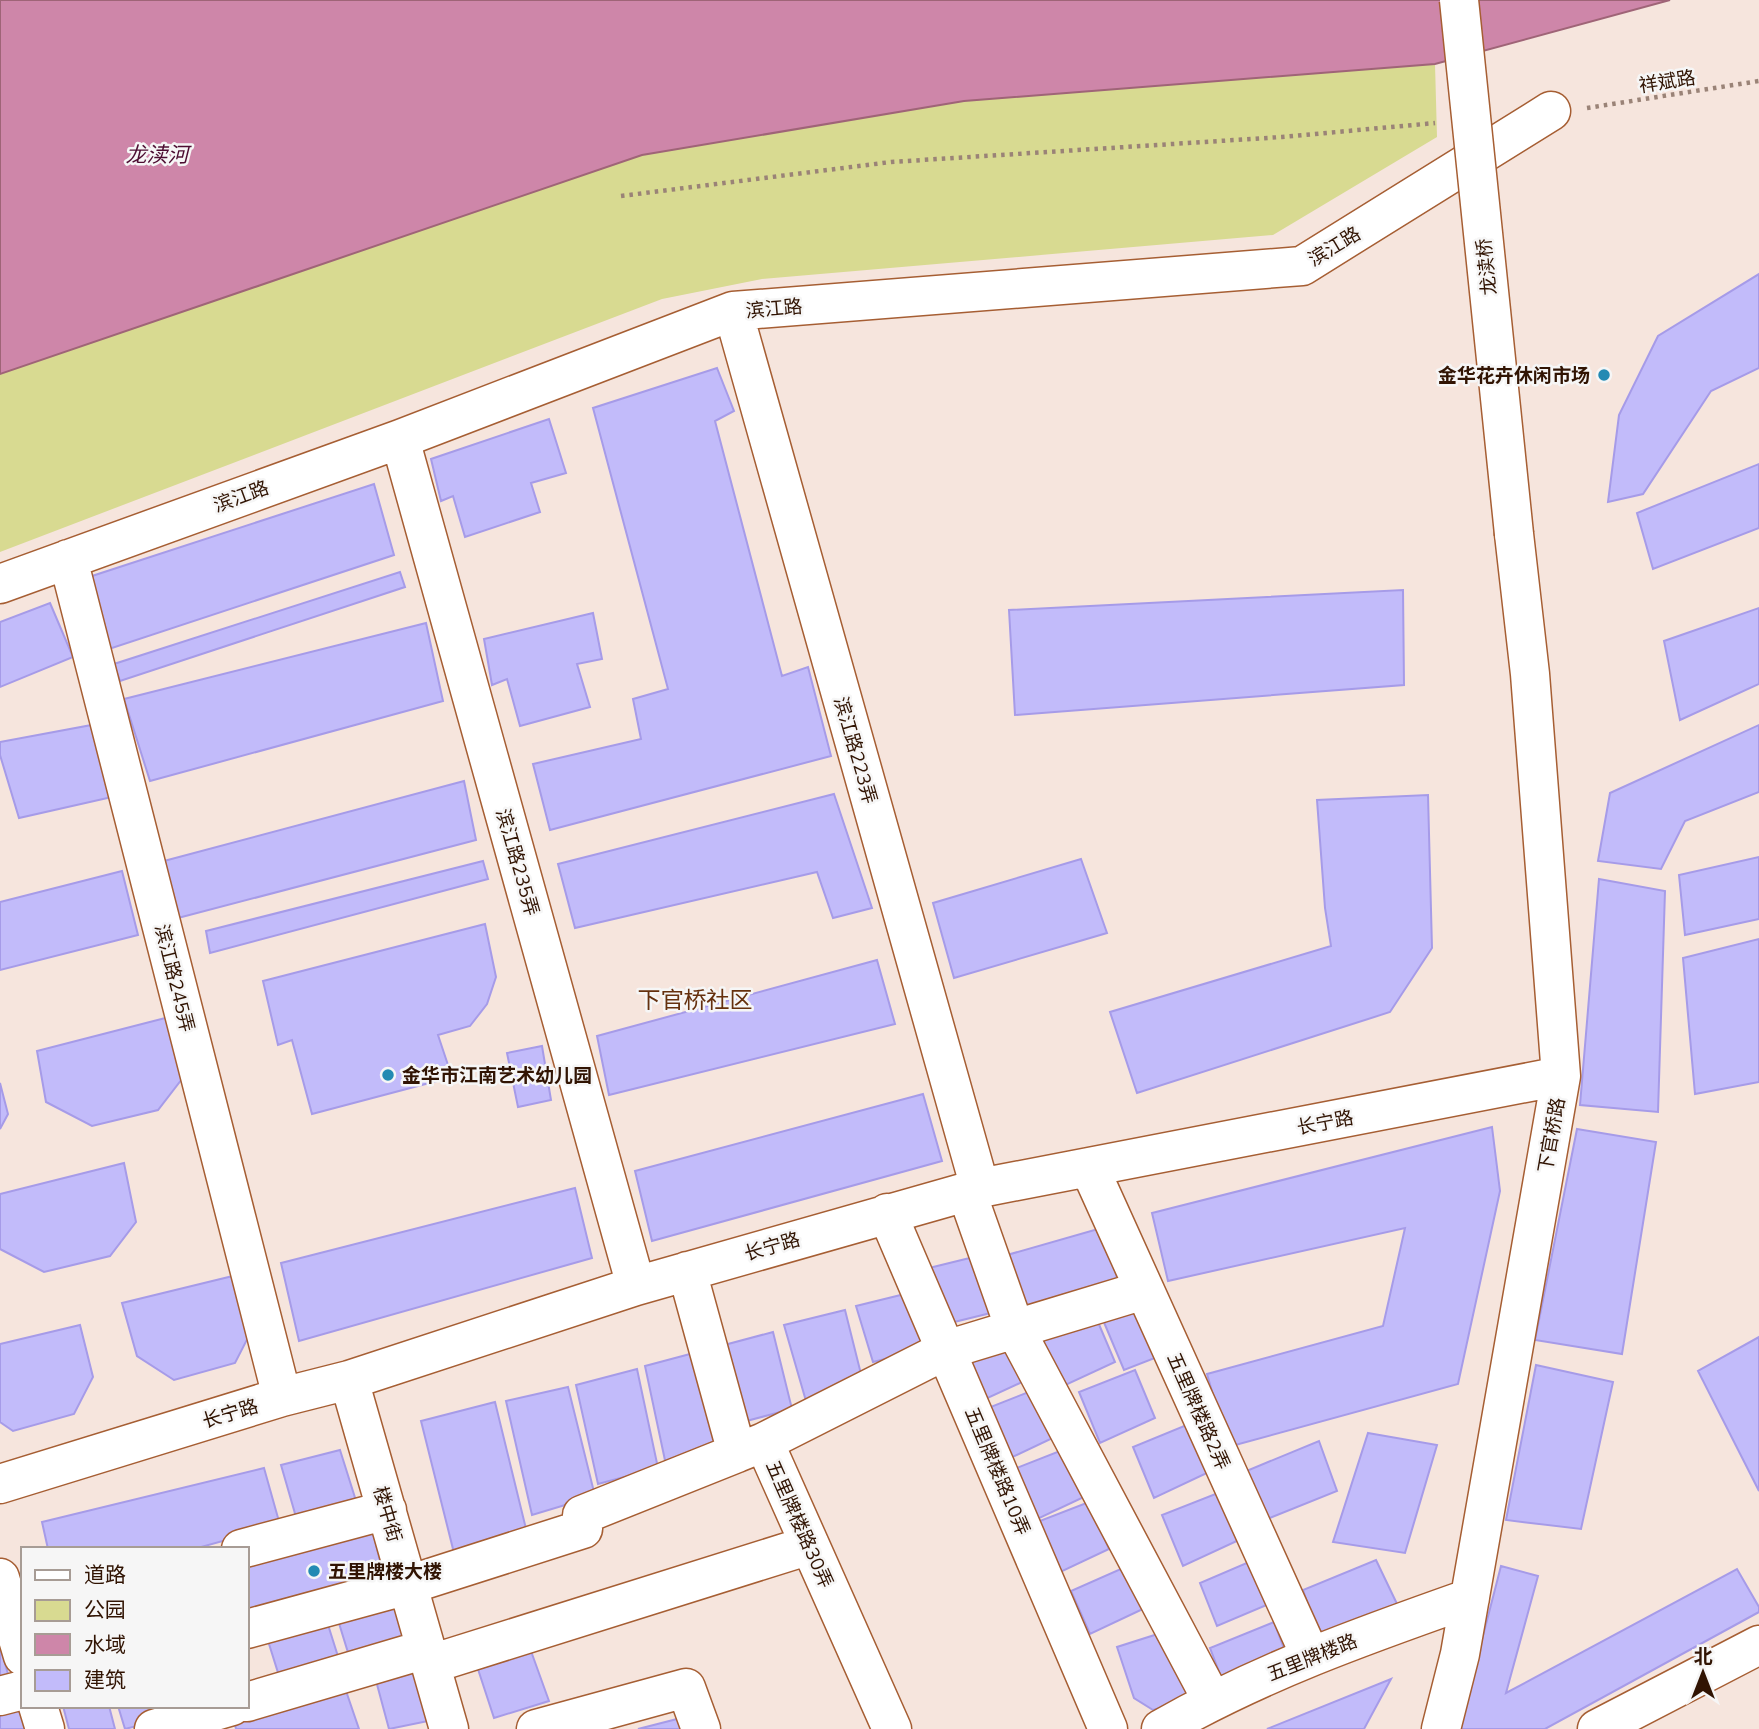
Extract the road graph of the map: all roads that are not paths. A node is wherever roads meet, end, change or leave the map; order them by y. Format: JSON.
{"nodes":[{"id":1,"x":1458,"y":0,"type":"edge"},
{"id":2,"x":1565,"y":110,"type":"road end"},
{"id":3,"x":733,"y":311,"type":"junction"},
{"id":4,"x":400,"y":439,"type":"junction"},
{"id":5,"x":1514,"y":534,"type":"joint"},
{"id":6,"x":68,"y":559,"type":"junction"},
{"id":7,"x":0,"y":584,"type":"edge"},
{"id":8,"x":1561,"y":1076,"type":"junction"},
{"id":9,"x":1089,"y":1167,"type":"junction"},
{"id":10,"x":973,"y":1191,"type":"junction"},
{"id":11,"x":887,"y":1213,"type":"junction"},
{"id":12,"x":687,"y":1271,"type":"junction"},
{"id":13,"x":636,"y":1286,"type":"junction"},
{"id":14,"x":1144,"y":1290,"type":"junction"},
{"id":15,"x":1015,"y":1329,"type":"junction"},
{"id":16,"x":946,"y":1350,"type":"junction"},
{"id":17,"x":349,"y":1380,"type":"junction"},
{"id":18,"x":282,"y":1397,"type":"junction"},
{"id":19,"x":750,"y":1448,"type":"junction"},
{"id":20,"x":0,"y":1484,"type":"edge"},
{"id":21,"x":387,"y":1510,"type":"junction"},
{"id":22,"x":810,"y":1545,"type":"junction"},
{"id":23,"x":248,"y":1547,"type":"edge"},
{"id":24,"x":408,"y":1585,"type":"junction"},
{"id":25,"x":11,"y":1598,"type":"edge"},
{"id":26,"x":1470,"y":1598,"type":"junction"},
{"id":27,"x":248,"y":1629,"type":"edge"},
{"id":28,"x":1759,"y":1644,"type":"edge"},
{"id":29,"x":21,"y":1646,"type":"edge"},
{"id":30,"x":1310,"y":1655,"type":"junction"},
{"id":31,"x":428,"y":1657,"type":"junction"},
{"id":32,"x":21,"y":1691,"type":"edge"},
{"id":33,"x":0,"y":1696,"type":"edge"},
{"id":34,"x":1212,"y":1700,"type":"junction"},
{"id":35,"x":248,"y":1702,"type":"edge"},
{"id":36,"x":39,"y":1708,"type":"edge"},
{"id":37,"x":225,"y":1708,"type":"edge"},
{"id":38,"x":445,"y":1728,"type":"edge"},
{"id":39,"x":45,"y":1729,"type":"edge"},
{"id":40,"x":154,"y":1729,"type":"edge"},
{"id":41,"x":537,"y":1729,"type":"edge"},
{"id":42,"x":701,"y":1729,"type":"edge"},
{"id":43,"x":892,"y":1729,"type":"edge"},
{"id":44,"x":1108,"y":1729,"type":"edge"},
{"id":45,"x":1161,"y":1729,"type":"edge"},
{"id":46,"x":1441,"y":1729,"type":"edge"},
{"id":47,"x":1597,"y":1729,"type":"edge"}],
"edges":[{"from":1,"to":5,"type":"street","name":"龙渎桥","bridge":true},
{"from":2,"to":3,"type":"street","name":"滨江路"},
{"from":3,"to":4,"type":"street","name":"滨江路"},
{"from":3,"to":10,"type":"street","name":"滨江路223弄"},
{"from":4,"to":6,"type":"street","name":"滨江路"},
{"from":4,"to":13,"type":"street","name":"滨江路235弄"},
{"from":5,"to":8,"type":"street","name":"下官桥路"},
{"from":6,"to":7,"type":"street","name":"滨江路"},
{"from":6,"to":18,"type":"street","name":"滨江路245弄"},
{"from":8,"to":9,"type":"street","name":"长宁路"},
{"from":8,"to":26,"type":"street","name":"下官桥路"},
{"from":9,"to":10,"type":"street","name":"长宁路"},
{"from":9,"to":14,"type":"street","name":"五里牌楼路2弄"},
{"from":10,"to":11,"type":"street","name":"长宁路"},
{"from":10,"to":15,"type":"street","name":"滨江路223弄"},
{"from":11,"to":12,"type":"street","name":"长宁路"},
{"from":11,"to":16,"type":"street","name":"五里牌楼路10弄"},
{"from":12,"to":13,"type":"street","name":"长宁路"},
{"from":12,"to":19,"type":"street","name":"五里牌楼路30弄"},
{"from":13,"to":17,"type":"street","name":"长宁路"},
{"from":14,"to":15,"type":"street"},
{"from":14,"to":30,"type":"street","name":"五里牌楼路2弄"},
{"from":15,"to":16,"type":"street"},
{"from":15,"to":34,"type":"street","name":"滨江路223弄"},
{"from":16,"to":19,"type":"street"},
{"from":16,"to":44,"type":"street","name":"五里牌楼路10弄"},
{"from":17,"to":18,"type":"street","name":"长宁路"},
{"from":17,"to":21,"type":"street","name":"楼中街"},
{"from":18,"to":20,"type":"street","name":"长宁路"},
{"from":19,"to":22,"type":"street","name":"五里牌楼路30弄"},
{"from":19,"to":24,"type":"street"},
{"from":21,"to":23,"type":"street"},
{"from":21,"to":24,"type":"street","name":"楼中街"},
{"from":22,"to":31,"type":"street"},
{"from":22,"to":43,"type":"street","name":"五里牌楼路30弄"},
{"from":24,"to":27,"type":"street"},
{"from":24,"to":31,"type":"street","name":"楼中街"},
{"from":25,"to":29,"type":"street"},
{"from":26,"to":30,"type":"street","name":"五里牌楼路"},
{"from":26,"to":46,"type":"street","name":"下官桥路"},
{"from":28,"to":47,"type":"street"},
{"from":30,"to":34,"type":"street","name":"五里牌楼路"},
{"from":31,"to":35,"type":"street"},
{"from":31,"to":38,"type":"street","name":"楼中街"},
{"from":32,"to":33,"type":"street"},
{"from":34,"to":45,"type":"street","name":"五里牌楼路"},
{"from":36,"to":39,"type":"street"},
{"from":37,"to":40,"type":"street"},
{"from":41,"to":42,"type":"street"}]}
